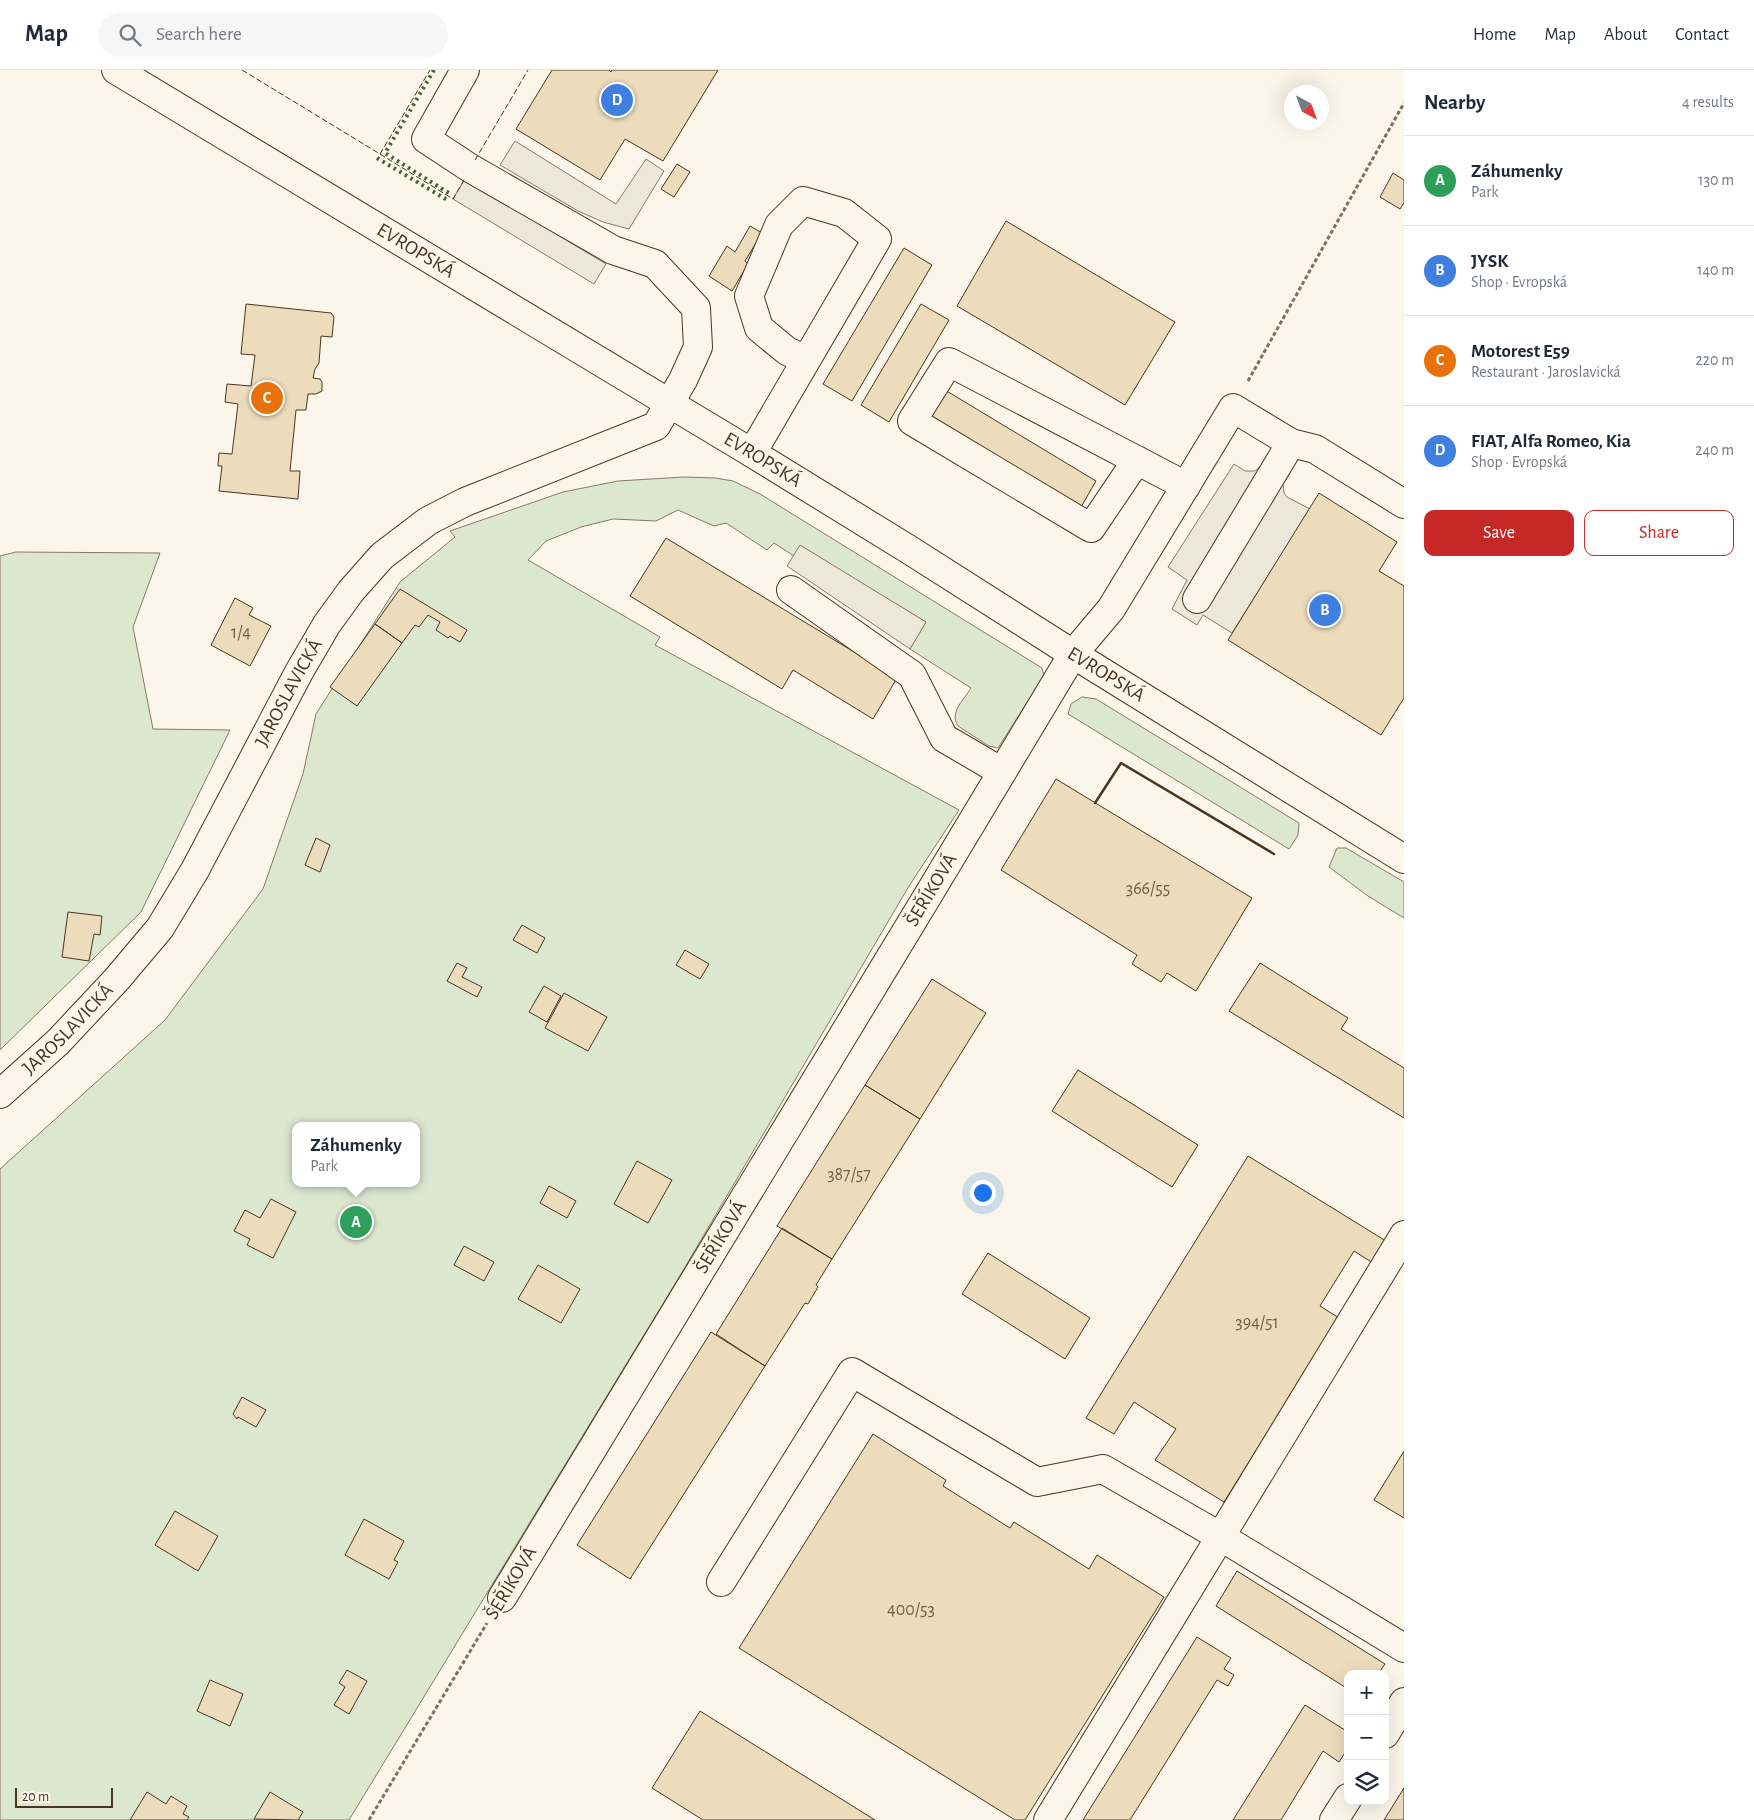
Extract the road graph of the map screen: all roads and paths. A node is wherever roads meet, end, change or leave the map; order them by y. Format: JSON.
{"nodes":[{"id":1,"x":116,"y":70,"type":"edge"},
{"id":2,"x":465,"y":70,"type":"edge"},
{"id":3,"x":1404,"y":103,"type":"edge"},
{"id":4,"x":806,"y":360,"type":"junction"},
{"id":5,"x":670,"y":402,"type":"junction"},
{"id":6,"x":1233,"y":408,"type":"junction"},
{"id":7,"x":1291,"y":444,"type":"junction"},
{"id":8,"x":752,"y":453,"type":"junction"},
{"id":9,"x":1136,"y":460,"type":"junction"},
{"id":10,"x":1186,"y":486,"type":"junction"},
{"id":11,"x":1404,"y":504,"type":"edge"},
{"id":12,"x":791,"y":590,"type":"dead end"},
{"id":13,"x":1196,"y":599,"type":"dead end"},
{"id":14,"x":1072,"y":654,"type":"junction"},
{"id":15,"x":1002,"y":772,"type":"junction"},
{"id":16,"x":1404,"y":859,"type":"edge"},
{"id":17,"x":0,"y":1094,"type":"edge"},
{"id":18,"x":1404,"y":1235,"type":"edge"},
{"id":19,"x":1220,"y":1538,"type":"junction"},
{"id":20,"x":721,"y":1582,"type":"dead end"},
{"id":21,"x":502,"y":1598,"type":"joint"},
{"id":22,"x":1404,"y":1648,"type":"edge"},
{"id":23,"x":1404,"y":1702,"type":"edge"},
{"id":24,"x":1389,"y":1727,"type":"edge"},
{"id":25,"x":1344,"y":1804,"type":"edge"},
{"id":26,"x":369,"y":1820,"type":"edge"},
{"id":27,"x":1048,"y":1820,"type":"edge"},
{"id":28,"x":1334,"y":1820,"type":"edge"}],
"edges":[{"from":1,"to":5,"type":"street","name":"EVROPSKÁ"},
{"from":2,"to":5,"type":"street","name":"JAROSLAVICKÁ"},
{"from":3,"to":6,"type":"path"},
{"from":4,"to":4,"type":"street"},
{"from":4,"to":8,"type":"street"},
{"from":5,"to":8,"type":"street","name":"EVROPSKÁ"},
{"from":5,"to":17,"type":"street","name":"JAROSLAVICKÁ"},
{"from":6,"to":7,"type":"street"},
{"from":6,"to":10,"type":"street","name":"ŠEŘÍKOVÁ"},
{"from":7,"to":11,"type":"street"},
{"from":7,"to":13,"type":"street"},
{"from":8,"to":14,"type":"street","name":"EVROPSKÁ"},
{"from":9,"to":9,"type":"street"},
{"from":9,"to":10,"type":"street"},
{"from":10,"to":14,"type":"street","name":"ŠEŘÍKOVÁ"},
{"from":12,"to":15,"type":"street"},
{"from":14,"to":15,"type":"street","name":"ŠEŘÍKOVÁ"},
{"from":14,"to":16,"type":"street","name":"EVROPSKÁ"},
{"from":15,"to":21,"type":"street","name":"ŠEŘÍKOVÁ"},
{"from":18,"to":19,"type":"street"},
{"from":19,"to":20,"type":"street"},
{"from":19,"to":22,"type":"street"},
{"from":19,"to":27,"type":"street"},
{"from":21,"to":26,"type":"path","name":"ŠEŘÍKOVÁ"},
{"from":23,"to":24,"type":"street"},
{"from":25,"to":28,"type":"street"}]}
